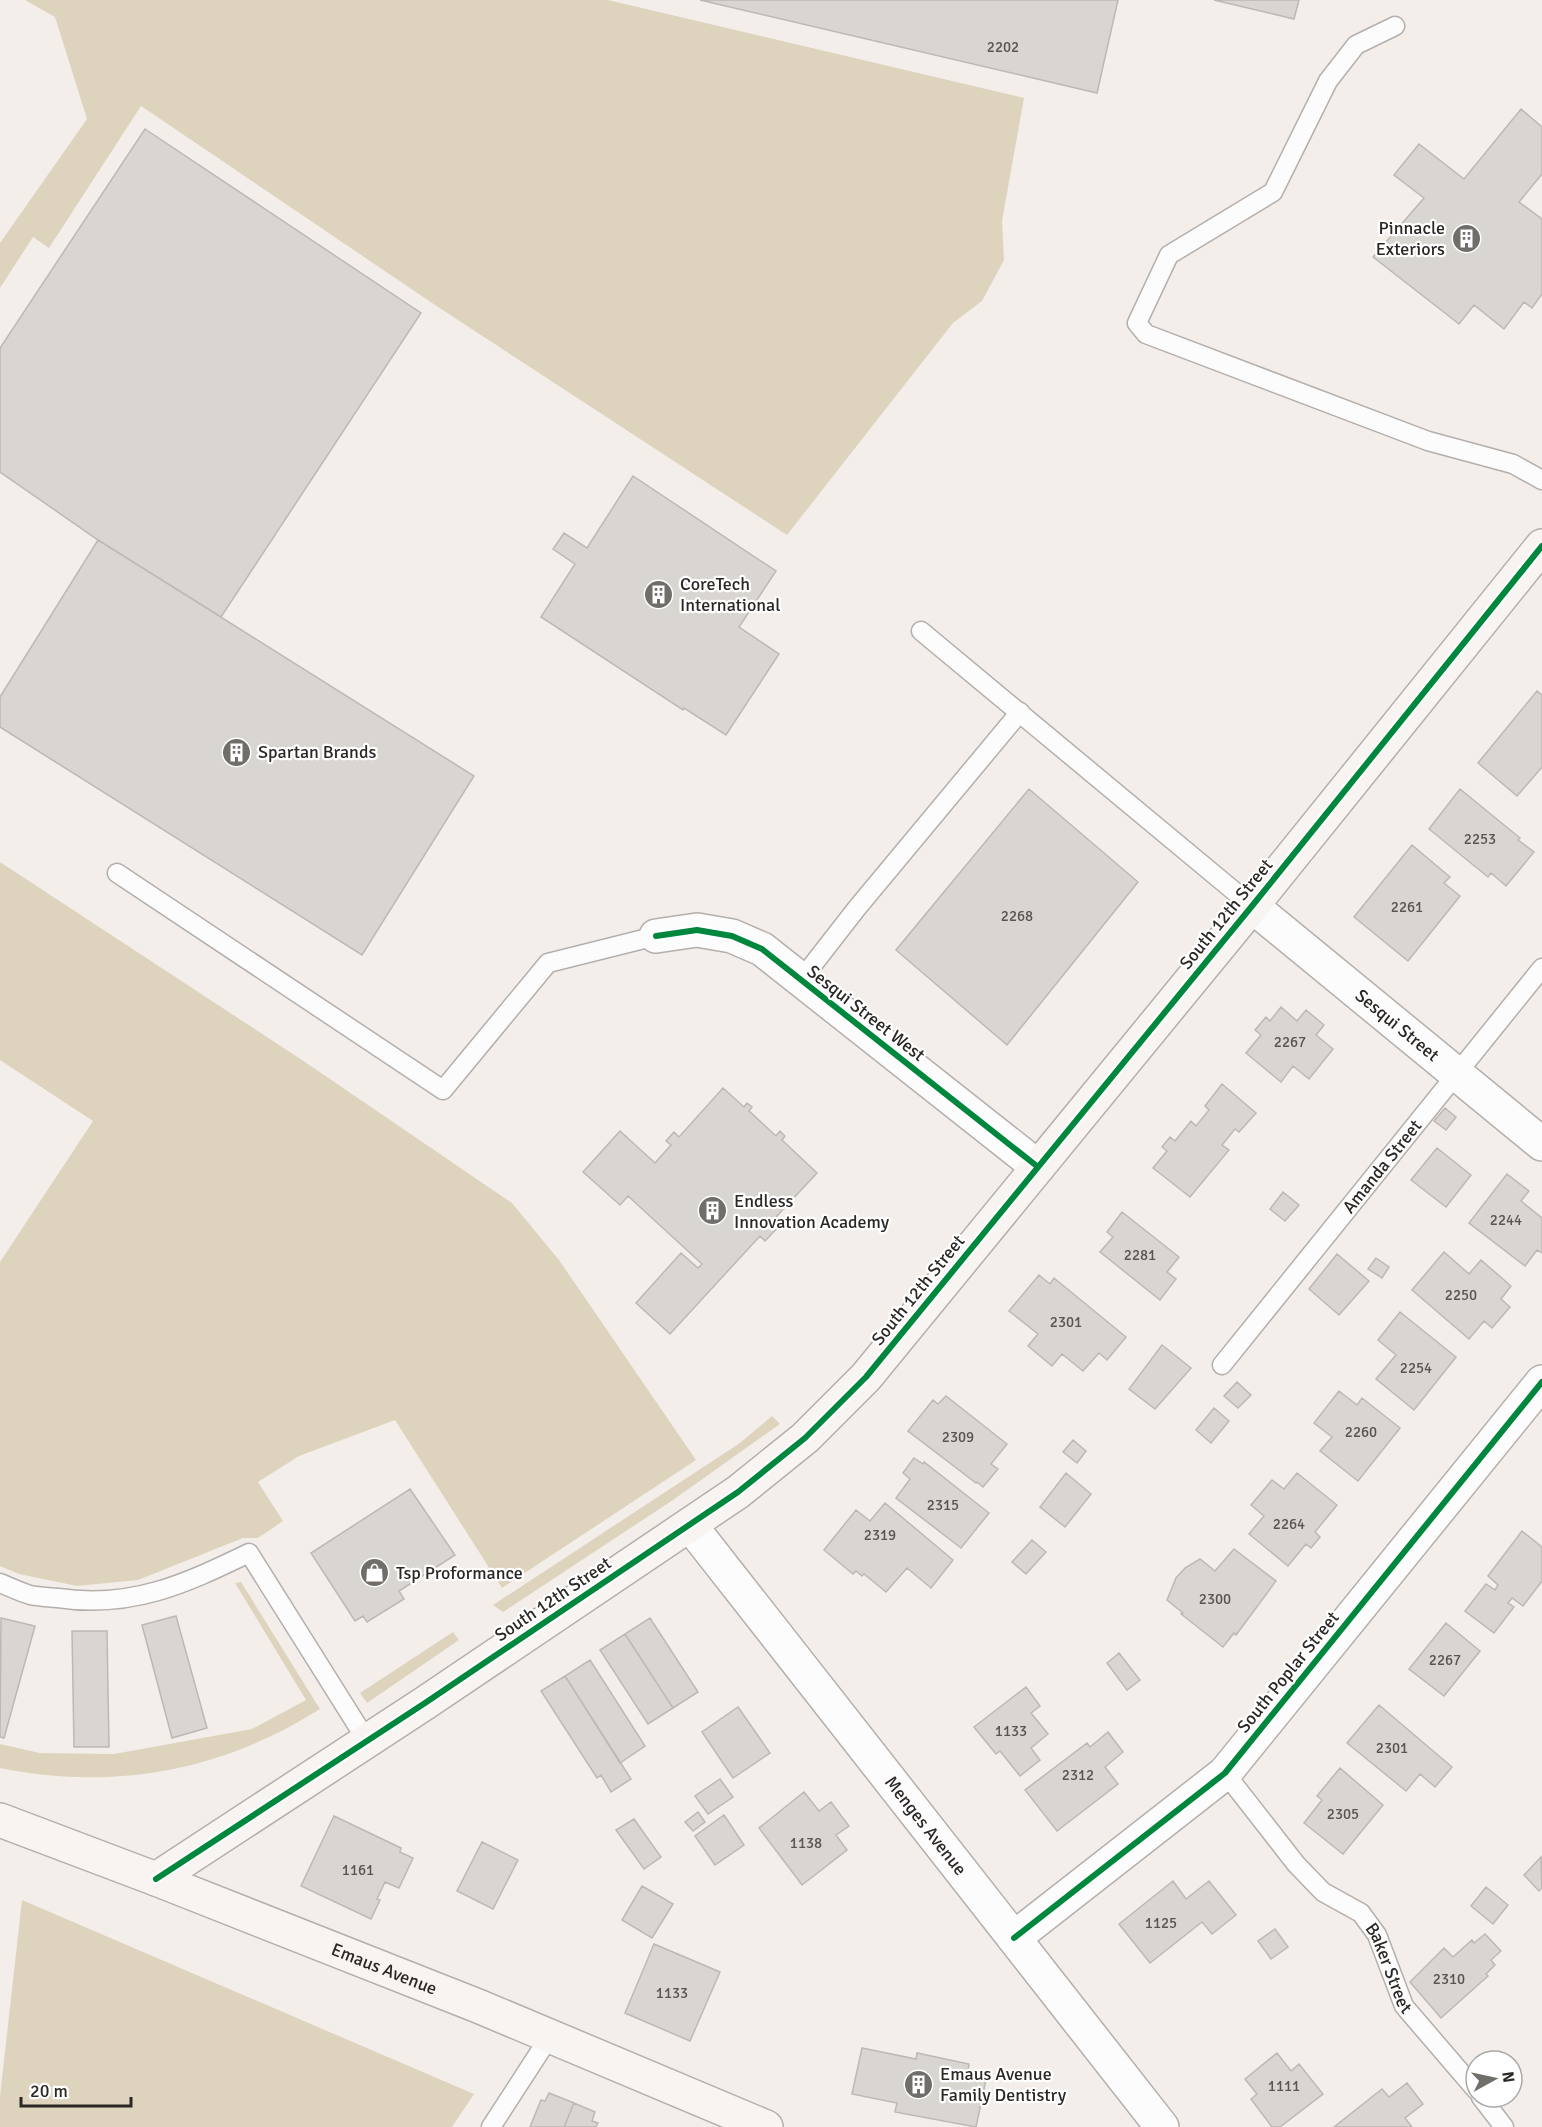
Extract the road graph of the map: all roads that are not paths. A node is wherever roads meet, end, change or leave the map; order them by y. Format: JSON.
{"nodes":[{"id":1,"x":1395,"y":26,"type":"dead end"},
{"id":2,"x":1542,"y":480,"type":"edge"},
{"id":3,"x":1542,"y":546,"type":"edge"},
{"id":4,"x":921,"y":631,"type":"dead end"},
{"id":5,"x":1020,"y":712,"type":"junction"},
{"id":6,"x":117,"y":873,"type":"dead end"},
{"id":7,"x":1252,"y":906,"type":"junction"},
{"id":8,"x":656,"y":936,"type":"joint"},
{"id":9,"x":1542,"y":968,"type":"edge"},
{"id":10,"x":801,"y":980,"type":"junction"},
{"id":11,"x":1457,"y":1074,"type":"junction"},
{"id":12,"x":1542,"y":1144,"type":"edge"},
{"id":13,"x":1038,"y":1167,"type":"junction"},
{"id":14,"x":1222,"y":1365,"type":"dead end"},
{"id":15,"x":1542,"y":1382,"type":"edge"},
{"id":16,"x":690,"y":1525,"type":"junction"},
{"id":17,"x":0,"y":1583,"type":"edge"},
{"id":18,"x":367,"y":1741,"type":"junction"},
{"id":19,"x":1226,"y":1773,"type":"junction"},
{"id":20,"x":0,"y":1820,"type":"edge"},
{"id":21,"x":156,"y":1879,"type":"junction"},
{"id":22,"x":1014,"y":1938,"type":"junction"},
{"id":23,"x":550,"y":2037,"type":"junction"},
{"id":24,"x":1464,"y":2076,"type":"edge"},
{"id":25,"x":1490,"y":2109,"type":"edge"},
{"id":26,"x":491,"y":2127,"type":"edge"},
{"id":27,"x":766,"y":2127,"type":"edge"},
{"id":28,"x":1162,"y":2127,"type":"edge"},
{"id":29,"x":1504,"y":2127,"type":"edge"}],
"edges":[{"from":1,"to":2,"type":"lane"},
{"from":3,"to":7,"type":"street","name":"South 12th Street"},
{"from":4,"to":5,"type":"lane"},
{"from":5,"to":7,"type":"lane"},
{"from":5,"to":10,"type":"lane"},
{"from":6,"to":8,"type":"lane"},
{"from":7,"to":11,"type":"street","name":"Sesqui Street"},
{"from":7,"to":13,"type":"street","name":"South 12th Street"},
{"from":8,"to":10,"type":"street","name":"Sesqui Street West"},
{"from":9,"to":11,"type":"lane","name":"Amanda Street"},
{"from":10,"to":13,"type":"street","name":"Sesqui Street West"},
{"from":11,"to":12,"type":"street","name":"Sesqui Street"},
{"from":11,"to":14,"type":"lane","name":"Amanda Street"},
{"from":13,"to":16,"type":"street","name":"South 12th Street"},
{"from":15,"to":19,"type":"street","name":"South Poplar Street"},
{"from":16,"to":18,"type":"street","name":"South 12th Street"},
{"from":16,"to":22,"type":"street","name":"Menges Avenue"},
{"from":17,"to":18,"type":"lane"},
{"from":18,"to":21,"type":"street","name":"South 12th Street"},
{"from":19,"to":22,"type":"street","name":"South Poplar Street"},
{"from":19,"to":24,"type":"lane","name":"Baker Street"},
{"from":20,"to":21,"type":"street","name":"Emaus Avenue"},
{"from":21,"to":23,"type":"street","name":"Emaus Avenue"},
{"from":22,"to":28,"type":"street","name":"Menges Avenue"},
{"from":23,"to":26,"type":"lane"},
{"from":23,"to":27,"type":"street","name":"Emaus Avenue"},
{"from":25,"to":29,"type":"lane"}]}
